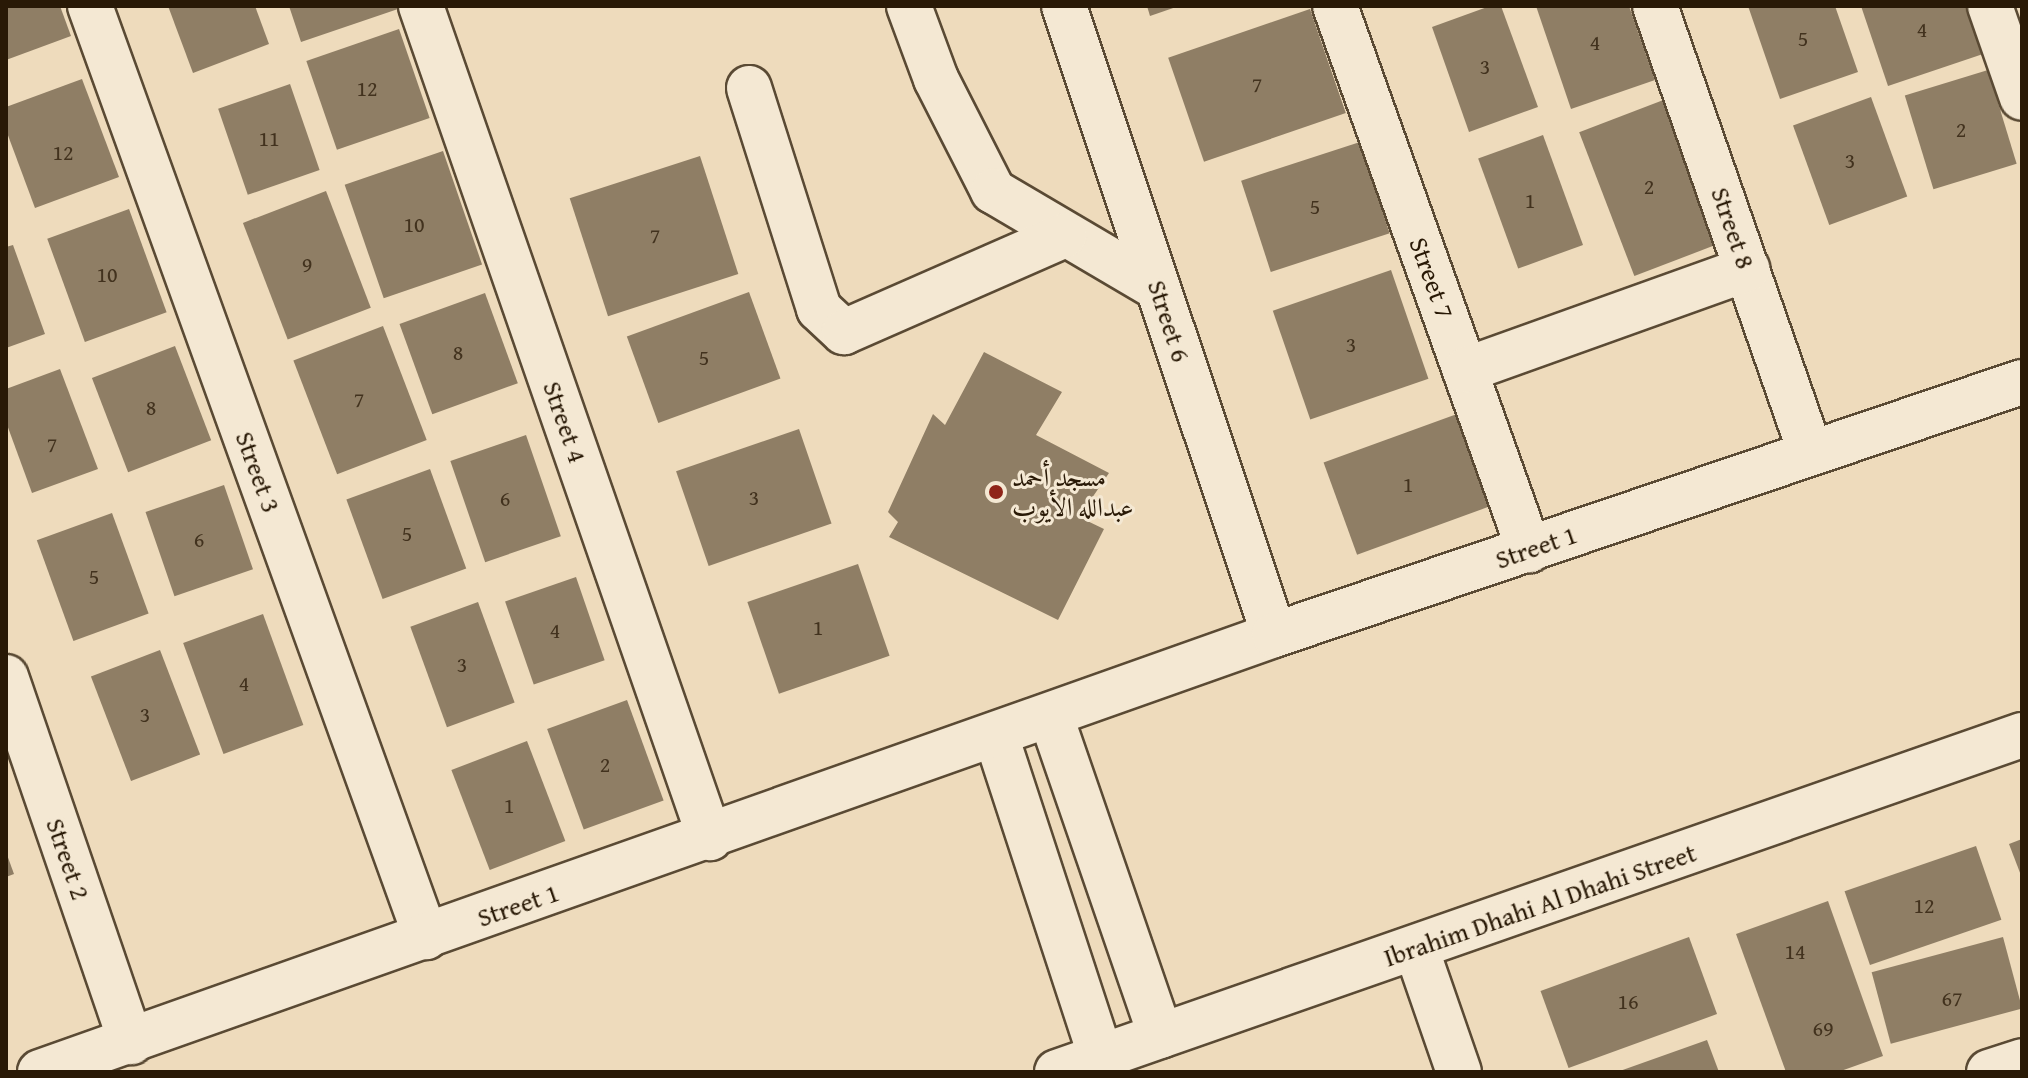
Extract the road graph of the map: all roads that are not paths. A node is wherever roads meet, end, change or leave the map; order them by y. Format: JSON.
{"nodes":[{"id":1,"x":90,"y":6,"type":"edge"},
{"id":2,"x":421,"y":6,"type":"edge"},
{"id":3,"x":909,"y":6,"type":"edge"},
{"id":4,"x":1064,"y":6,"type":"edge"},
{"id":5,"x":1335,"y":6,"type":"edge"},
{"id":6,"x":1655,"y":6,"type":"edge"},
{"id":7,"x":1990,"y":6,"type":"edge"},
{"id":8,"x":749,"y":88,"type":"dead end"},
{"id":9,"x":2022,"y":98,"type":"edge"},
{"id":10,"x":1065,"y":235,"type":"junction"},
{"id":11,"x":1747,"y":269,"type":"junction"},
{"id":12,"x":1158,"y":288,"type":"junction"},
{"id":13,"x":1465,"y":370,"type":"junction"},
{"id":14,"x":2022,"y":382,"type":"edge"},
{"id":15,"x":1810,"y":451,"type":"junction"},
{"id":16,"x":1529,"y":550,"type":"junction"},
{"id":17,"x":1274,"y":635,"type":"junction"},
{"id":18,"x":6,"y":677,"type":"edge"},
{"id":19,"x":1052,"y":720,"type":"junction"},
{"id":20,"x":2022,"y":735,"type":"edge"},
{"id":21,"x":997,"y":739,"type":"junction"},
{"id":22,"x":710,"y":838,"type":"junction"},
{"id":23,"x":426,"y":937,"type":"junction"},
{"id":24,"x":1416,"y":948,"type":"junction"},
{"id":25,"x":1161,"y":1036,"type":"junction"},
{"id":26,"x":131,"y":1042,"type":"junction"},
{"id":27,"x":1101,"y":1057,"type":"junction"},
{"id":28,"x":2022,"y":1061,"type":"edge"},
{"id":29,"x":40,"y":1072,"type":"edge"},
{"id":30,"x":1057,"y":1072,"type":"edge"},
{"id":31,"x":1459,"y":1072,"type":"edge"},
{"id":32,"x":1989,"y":1072,"type":"edge"}],
"edges":[{"from":1,"to":23,"type":"street","name":"Street 3"},
{"from":2,"to":22,"type":"street","name":"Street 4"},
{"from":3,"to":10,"type":"street"},
{"from":4,"to":12,"type":"street","name":"Street 6"},
{"from":5,"to":13,"type":"street","name":"Street 7"},
{"from":6,"to":11,"type":"street","name":"Street 8"},
{"from":7,"to":9,"type":"street"},
{"from":8,"to":10,"type":"street"},
{"from":10,"to":12,"type":"street"},
{"from":11,"to":13,"type":"street"},
{"from":11,"to":15,"type":"street","name":"Street 8"},
{"from":12,"to":17,"type":"street","name":"Street 6"},
{"from":13,"to":16,"type":"street","name":"Street 7"},
{"from":14,"to":15,"type":"street","name":"Street 1"},
{"from":15,"to":16,"type":"street","name":"Street 1"},
{"from":16,"to":17,"type":"street","name":"Street 1"},
{"from":17,"to":19,"type":"street","name":"Street 1"},
{"from":18,"to":26,"type":"street","name":"Street 2"},
{"from":19,"to":21,"type":"street","name":"Street 1"},
{"from":19,"to":25,"type":"street"},
{"from":20,"to":24,"type":"street","name":"Ibrahim Dhahi Al Dhahi Street"},
{"from":21,"to":22,"type":"street","name":"Street 1"},
{"from":21,"to":27,"type":"street"},
{"from":22,"to":23,"type":"street","name":"Street 1"},
{"from":23,"to":26,"type":"street","name":"Street 1"},
{"from":24,"to":25,"type":"street","name":"Ibrahim Dhahi Al Dhahi Street"},
{"from":24,"to":31,"type":"street"},
{"from":25,"to":27,"type":"street","name":"Ibrahim Dhahi Al Dhahi Street"},
{"from":26,"to":29,"type":"street","name":"Street 1"},
{"from":27,"to":30,"type":"street","name":"Ibrahim Dhahi Al Dhahi Street"},
{"from":28,"to":32,"type":"street"}]}
